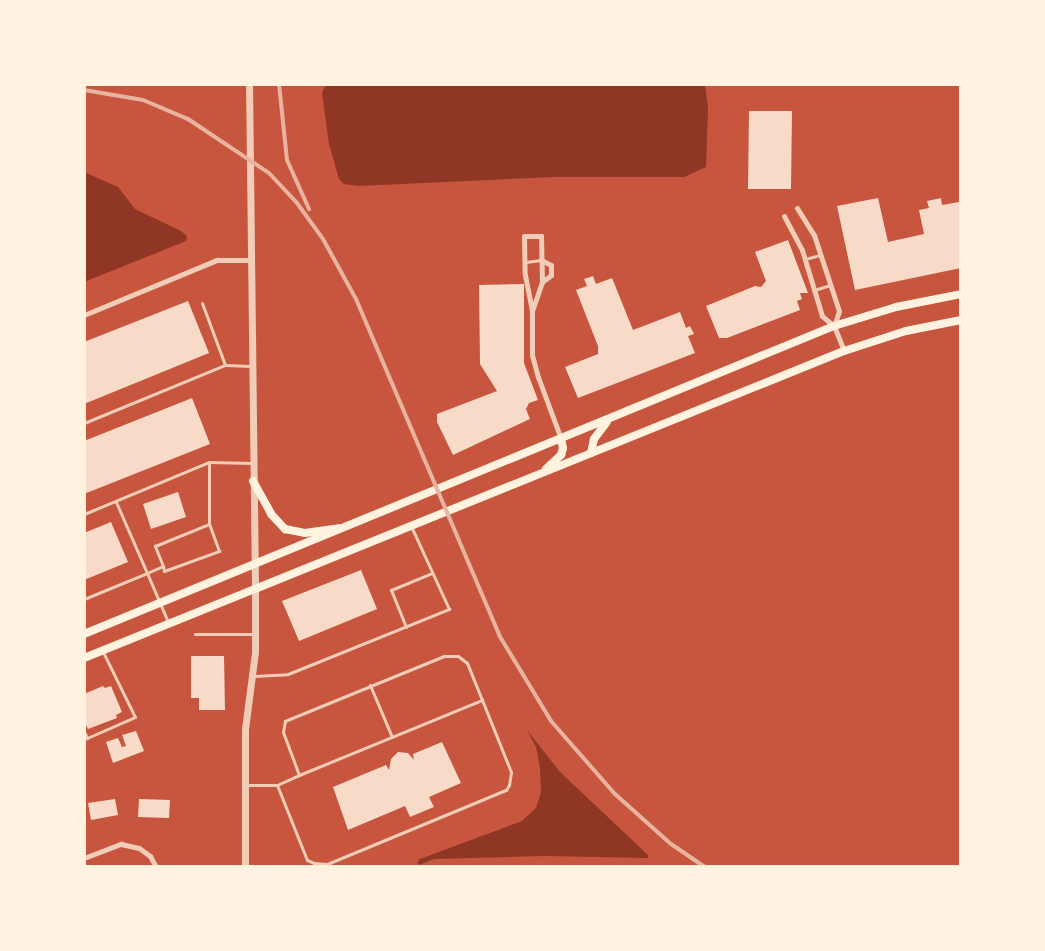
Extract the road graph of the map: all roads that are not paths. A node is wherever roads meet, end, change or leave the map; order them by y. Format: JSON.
{"nodes":[{"id":1,"x":249,"y":84,"type":"edge"},
{"id":2,"x":797,"y":208,"type":"dead end"},
{"id":3,"x":784,"y":216,"type":"dead end"},
{"id":4,"x":820,"y":255,"type":"junction"},
{"id":5,"x":251,"y":260,"type":"junction"},
{"id":6,"x":541,"y":260,"type":"junction"},
{"id":7,"x":805,"y":260,"type":"junction"},
{"id":8,"x":526,"y":262,"type":"junction"},
{"id":9,"x":542,"y":282,"type":"junction"},
{"id":10,"x":830,"y":285,"type":"junction"},
{"id":11,"x":814,"y":290,"type":"junction"},
{"id":12,"x":961,"y":294,"type":"edge"},
{"id":13,"x":202,"y":303,"type":"dead end"},
{"id":14,"x":532,"y":311,"type":"junction"},
{"id":15,"x":84,"y":315,"type":"edge"},
{"id":16,"x":961,"y":320,"type":"edge"},
{"id":17,"x":834,"y":326,"type":"junction"},
{"id":18,"x":844,"y":351,"type":"junction"},
{"id":19,"x":225,"y":365,"type":"junction"},
{"id":20,"x":252,"y":366,"type":"junction"},
{"id":21,"x":612,"y":417,"type":"junction"},
{"id":22,"x":84,"y":423,"type":"edge"},
{"id":23,"x":561,"y":439,"type":"junction"},
{"id":24,"x":591,"y":453,"type":"junction"},
{"id":25,"x":209,"y":462,"type":"junction"},
{"id":26,"x":252,"y":463,"type":"junction"},
{"id":27,"x":544,"y":472,"type":"junction"},
{"id":28,"x":253,"y":481,"type":"junction"},
{"id":29,"x":116,"y":502,"type":"junction"},
{"id":30,"x":84,"y":514,"type":"edge"},
{"id":31,"x":209,"y":524,"type":"junction"},
{"id":32,"x":354,"y":525,"type":"junction"},
{"id":33,"x":411,"y":525,"type":"junction"},
{"id":34,"x":255,"y":565,"type":"junction"},
{"id":35,"x":163,"y":566,"type":"junction"},
{"id":36,"x":147,"y":573,"type":"junction"},
{"id":37,"x":432,"y":573,"type":"junction"},
{"id":38,"x":255,"y":587,"type":"junction"},
{"id":39,"x":84,"y":599,"type":"edge"},
{"id":40,"x":160,"y":603,"type":"junction"},
{"id":41,"x":168,"y":624,"type":"junction"},
{"id":42,"x":406,"y":628,"type":"junction"},
{"id":43,"x":84,"y":634,"type":"edge"},
{"id":44,"x":195,"y":634,"type":"dead end"},
{"id":45,"x":255,"y":634,"type":"junction"},
{"id":46,"x":102,"y":651,"type":"junction"},
{"id":47,"x":84,"y":658,"type":"edge"},
{"id":48,"x":252,"y":676,"type":"junction"},
{"id":49,"x":370,"y":685,"type":"junction"},
{"id":50,"x":482,"y":700,"type":"junction"},
{"id":51,"x":84,"y":731,"type":"edge"},
{"id":52,"x":392,"y":737,"type":"junction"},
{"id":53,"x":299,"y":775,"type":"junction"},
{"id":54,"x":277,"y":784,"type":"junction"},
{"id":55,"x":245,"y":785,"type":"junction"},
{"id":56,"x":84,"y":858,"type":"edge"},
{"id":57,"x":156,"y":867,"type":"edge"},
{"id":58,"x":245,"y":867,"type":"edge"}],
"edges":[{"from":1,"to":5,"type":"street"},
{"from":2,"to":4,"type":"street"},
{"from":3,"to":7,"type":"street"},
{"from":4,"to":7,"type":"lane"},
{"from":4,"to":10,"type":"street"},
{"from":5,"to":15,"type":"street"},
{"from":5,"to":20,"type":"street"},
{"from":6,"to":8,"type":"lane"},
{"from":6,"to":8,"type":"street"},
{"from":6,"to":9,"type":"street"},
{"from":6,"to":9,"type":"street"},
{"from":7,"to":11,"type":"street"},
{"from":8,"to":14,"type":"street"},
{"from":9,"to":14,"type":"street"},
{"from":10,"to":11,"type":"lane"},
{"from":10,"to":17,"type":"street"},
{"from":11,"to":17,"type":"street"},
{"from":12,"to":17,"type":"main road"},
{"from":13,"to":19,"type":"lane"},
{"from":14,"to":23,"type":"street"},
{"from":16,"to":18,"type":"main road"},
{"from":17,"to":18,"type":"street"},
{"from":17,"to":21,"type":"main road"},
{"from":18,"to":24,"type":"main road"},
{"from":19,"to":20,"type":"lane"},
{"from":19,"to":22,"type":"lane"},
{"from":20,"to":26,"type":"street"},
{"from":21,"to":23,"type":"main road"},
{"from":21,"to":24,"type":"main road"},
{"from":23,"to":27,"type":"main road"},
{"from":23,"to":32,"type":"main road"},
{"from":24,"to":27,"type":"main road"},
{"from":25,"to":26,"type":"lane"},
{"from":25,"to":29,"type":"lane"},
{"from":25,"to":31,"type":"lane"},
{"from":26,"to":28,"type":"street"},
{"from":27,"to":33,"type":"main road"},
{"from":28,"to":32,"type":"main road"},
{"from":28,"to":34,"type":"street"},
{"from":29,"to":30,"type":"lane"},
{"from":29,"to":36,"type":"lane"},
{"from":31,"to":35,"type":"lane"},
{"from":31,"to":35,"type":"lane"},
{"from":32,"to":34,"type":"main road"},
{"from":33,"to":37,"type":"lane"},
{"from":33,"to":38,"type":"main road"},
{"from":34,"to":38,"type":"street"},
{"from":34,"to":40,"type":"main road"},
{"from":35,"to":36,"type":"lane"},
{"from":36,"to":39,"type":"lane"},
{"from":36,"to":40,"type":"lane"},
{"from":37,"to":42,"type":"lane"},
{"from":37,"to":42,"type":"lane"},
{"from":38,"to":41,"type":"main road"},
{"from":38,"to":45,"type":"street"},
{"from":40,"to":41,"type":"lane"},
{"from":40,"to":43,"type":"main road"},
{"from":41,"to":46,"type":"main road"},
{"from":42,"to":48,"type":"lane"},
{"from":44,"to":45,"type":"lane"},
{"from":45,"to":48,"type":"street"},
{"from":46,"to":47,"type":"main road"},
{"from":46,"to":51,"type":"lane"},
{"from":48,"to":55,"type":"street"},
{"from":49,"to":50,"type":"lane"},
{"from":49,"to":52,"type":"lane"},
{"from":49,"to":53,"type":"lane"},
{"from":50,"to":52,"type":"lane"},
{"from":50,"to":54,"type":"lane"},
{"from":52,"to":53,"type":"lane"},
{"from":53,"to":54,"type":"lane"},
{"from":54,"to":55,"type":"lane"},
{"from":55,"to":58,"type":"street"},
{"from":56,"to":57,"type":"street"}]}
